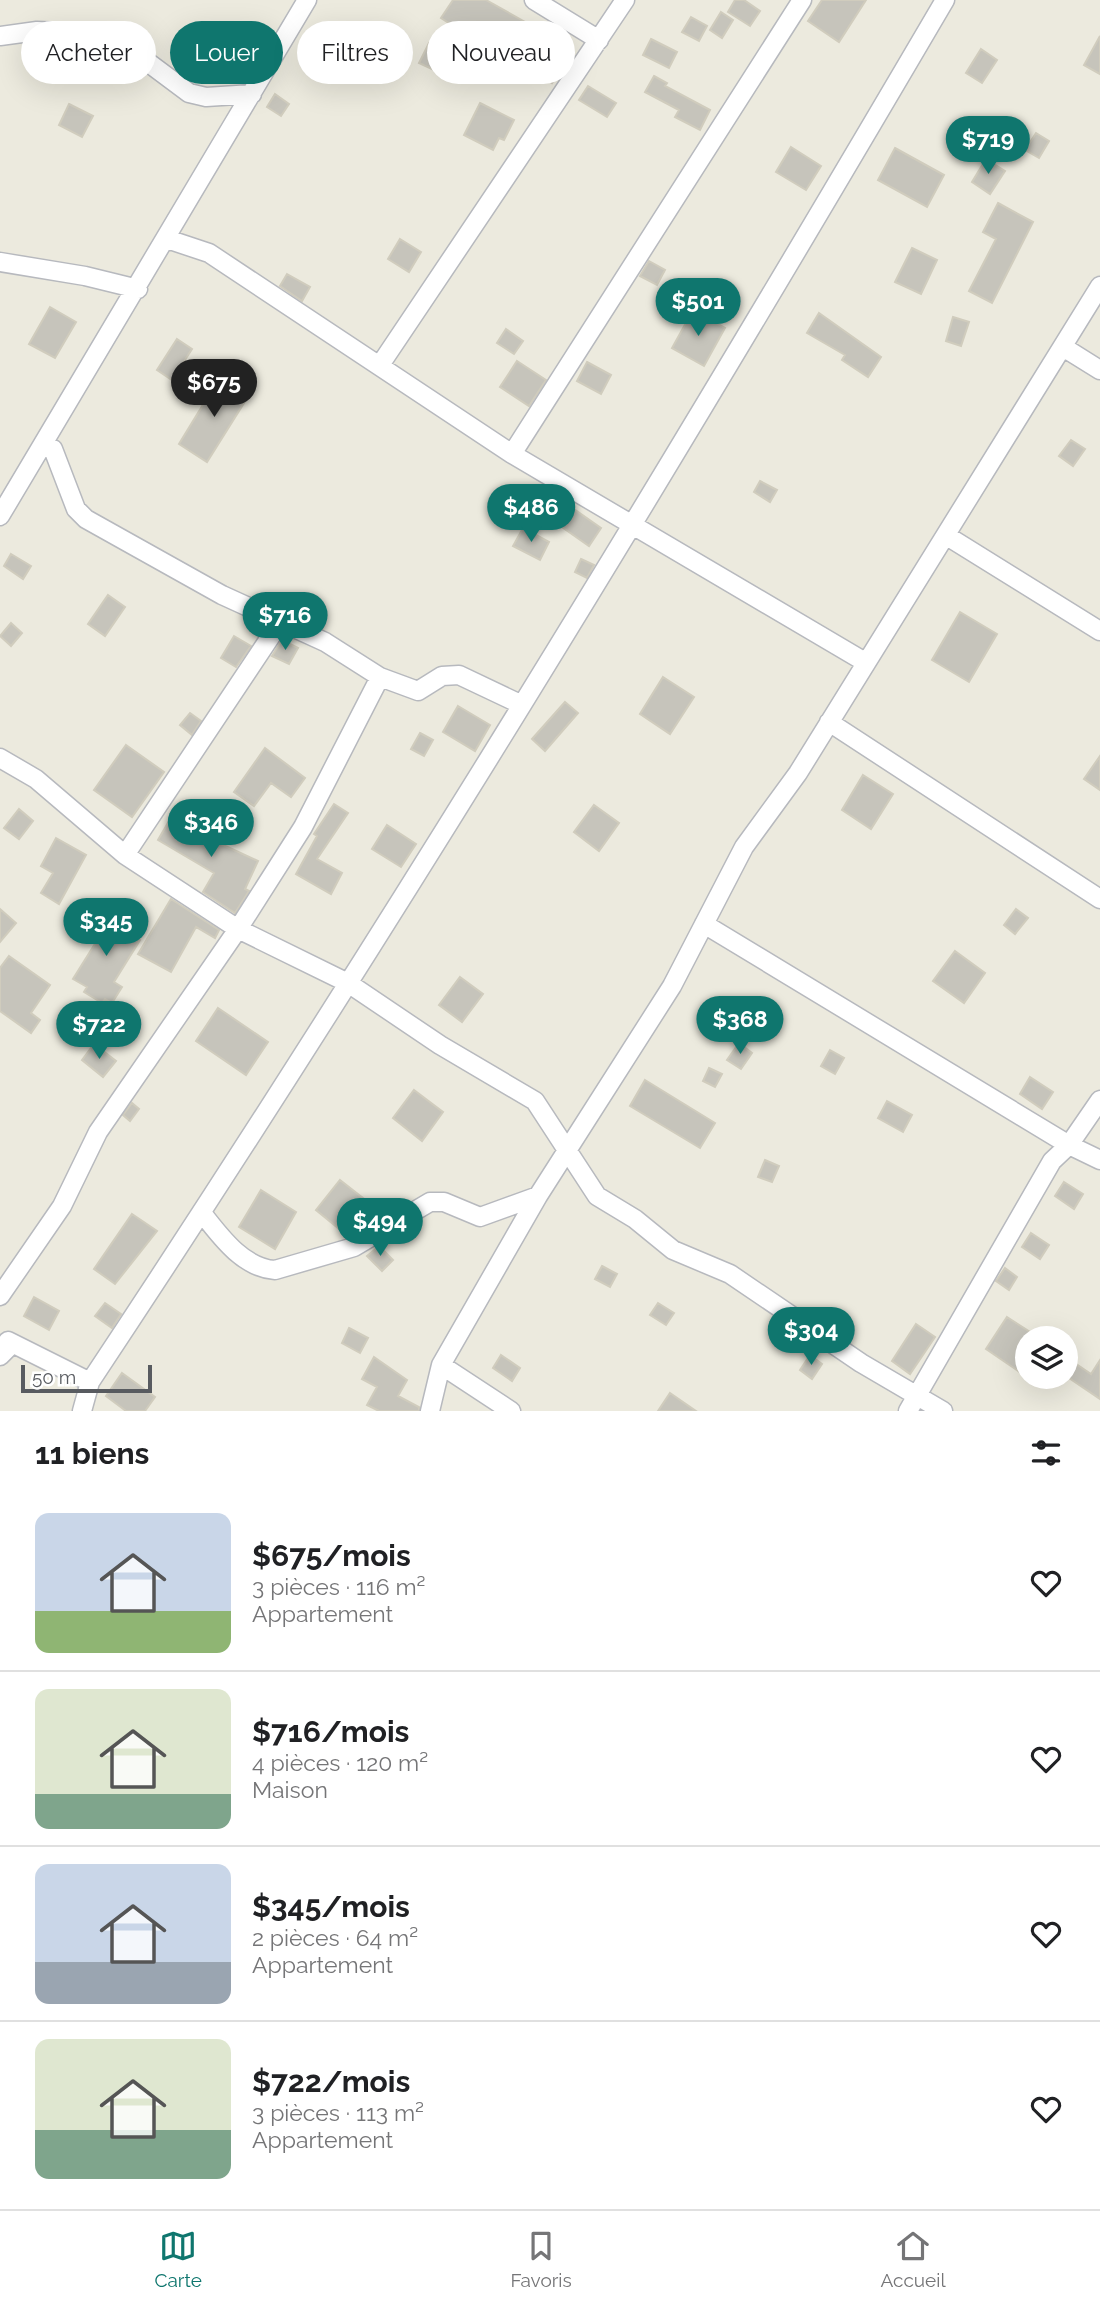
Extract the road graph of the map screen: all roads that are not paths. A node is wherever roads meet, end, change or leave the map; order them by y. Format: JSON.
{"nodes":[{"id":1,"x":307,"y":0,"type":"edge"},
{"id":2,"x":534,"y":0,"type":"edge"},
{"id":3,"x":625,"y":0,"type":"edge"},
{"id":4,"x":802,"y":0,"type":"edge"},
{"id":5,"x":945,"y":0,"type":"edge"},
{"id":6,"x":0,"y":36,"type":"edge"},
{"id":7,"x":599,"y":40,"type":"junction"},
{"id":8,"x":252,"y":94,"type":"junction"},
{"id":9,"x":167,"y":239,"type":"junction"},
{"id":10,"x":0,"y":262,"type":"edge"},
{"id":11,"x":1100,"y":286,"type":"edge"},
{"id":12,"x":138,"y":289,"type":"junction"},
{"id":13,"x":1063,"y":347,"type":"junction"},
{"id":14,"x":380,"y":365,"type":"junction"},
{"id":15,"x":1100,"y":370,"type":"edge"},
{"id":16,"x":42,"y":447,"type":"junction"},
{"id":17,"x":512,"y":454,"type":"junction"},
{"id":18,"x":0,"y":516,"type":"edge"},
{"id":19,"x":631,"y":524,"type":"junction"},
{"id":20,"x":947,"y":536,"type":"junction"},
{"id":21,"x":281,"y":621,"type":"junction"},
{"id":22,"x":1100,"y":631,"type":"edge"},
{"id":23,"x":865,"y":662,"type":"junction"},
{"id":24,"x":380,"y":677,"type":"junction"},
{"id":25,"x":520,"y":704,"type":"junction"},
{"id":26,"x":829,"y":722,"type":"junction"},
{"id":27,"x":0,"y":758,"type":"edge"},
{"id":28,"x":125,"y":855,"type":"junction"},
{"id":29,"x":1100,"y":899,"type":"edge"},
{"id":30,"x":704,"y":924,"type":"junction"},
{"id":31,"x":238,"y":929,"type":"junction"},
{"id":32,"x":348,"y":983,"type":"junction"},
{"id":33,"x":1100,"y":1100,"type":"edge"},
{"id":34,"x":1069,"y":1145,"type":"junction"},
{"id":35,"x":568,"y":1152,"type":"junction"},
{"id":36,"x":1100,"y":1160,"type":"edge"},
{"id":37,"x":538,"y":1196,"type":"junction"},
{"id":38,"x":202,"y":1213,"type":"junction"},
{"id":39,"x":0,"y":1296,"type":"edge"},
{"id":40,"x":3,"y":1344,"type":"edge"},
{"id":41,"x":441,"y":1365,"type":"junction"},
{"id":42,"x":90,"y":1382,"type":"junction"},
{"id":43,"x":913,"y":1404,"type":"edge"},
{"id":44,"x":82,"y":1411,"type":"edge"},
{"id":45,"x":430,"y":1411,"type":"edge"},
{"id":46,"x":511,"y":1411,"type":"edge"},
{"id":47,"x":943,"y":1411,"type":"edge"}],
"edges":[{"from":1,"to":8,"type":"street"},
{"from":2,"to":7,"type":"street"},
{"from":3,"to":7,"type":"street"},
{"from":4,"to":17,"type":"street"},
{"from":5,"to":19,"type":"street"},
{"from":6,"to":8,"type":"street"},
{"from":7,"to":14,"type":"street"},
{"from":8,"to":9,"type":"street"},
{"from":9,"to":12,"type":"street"},
{"from":9,"to":14,"type":"street"},
{"from":10,"to":12,"type":"street"},
{"from":11,"to":13,"type":"street"},
{"from":12,"to":16,"type":"street"},
{"from":13,"to":15,"type":"street"},
{"from":13,"to":20,"type":"street"},
{"from":14,"to":17,"type":"street"},
{"from":16,"to":18,"type":"street"},
{"from":16,"to":21,"type":"street"},
{"from":17,"to":19,"type":"street"},
{"from":19,"to":23,"type":"street"},
{"from":19,"to":25,"type":"street"},
{"from":20,"to":22,"type":"street"},
{"from":20,"to":23,"type":"street"},
{"from":21,"to":24,"type":"street"},
{"from":21,"to":28,"type":"street"},
{"from":23,"to":26,"type":"street"},
{"from":24,"to":25,"type":"street"},
{"from":24,"to":31,"type":"street"},
{"from":25,"to":32,"type":"street"},
{"from":26,"to":29,"type":"street"},
{"from":26,"to":30,"type":"street"},
{"from":27,"to":28,"type":"street"},
{"from":28,"to":31,"type":"street"},
{"from":30,"to":34,"type":"street"},
{"from":30,"to":35,"type":"street"},
{"from":31,"to":32,"type":"street"},
{"from":31,"to":39,"type":"street"},
{"from":32,"to":35,"type":"street"},
{"from":32,"to":38,"type":"street"},
{"from":33,"to":34,"type":"street"},
{"from":34,"to":36,"type":"street"},
{"from":34,"to":43,"type":"street"},
{"from":35,"to":37,"type":"street"},
{"from":35,"to":43,"type":"street"},
{"from":37,"to":38,"type":"street"},
{"from":37,"to":41,"type":"street"},
{"from":38,"to":42,"type":"street"},
{"from":40,"to":42,"type":"street"},
{"from":41,"to":45,"type":"street"},
{"from":41,"to":46,"type":"street"},
{"from":42,"to":44,"type":"street"},
{"from":43,"to":47,"type":"street"}]}
